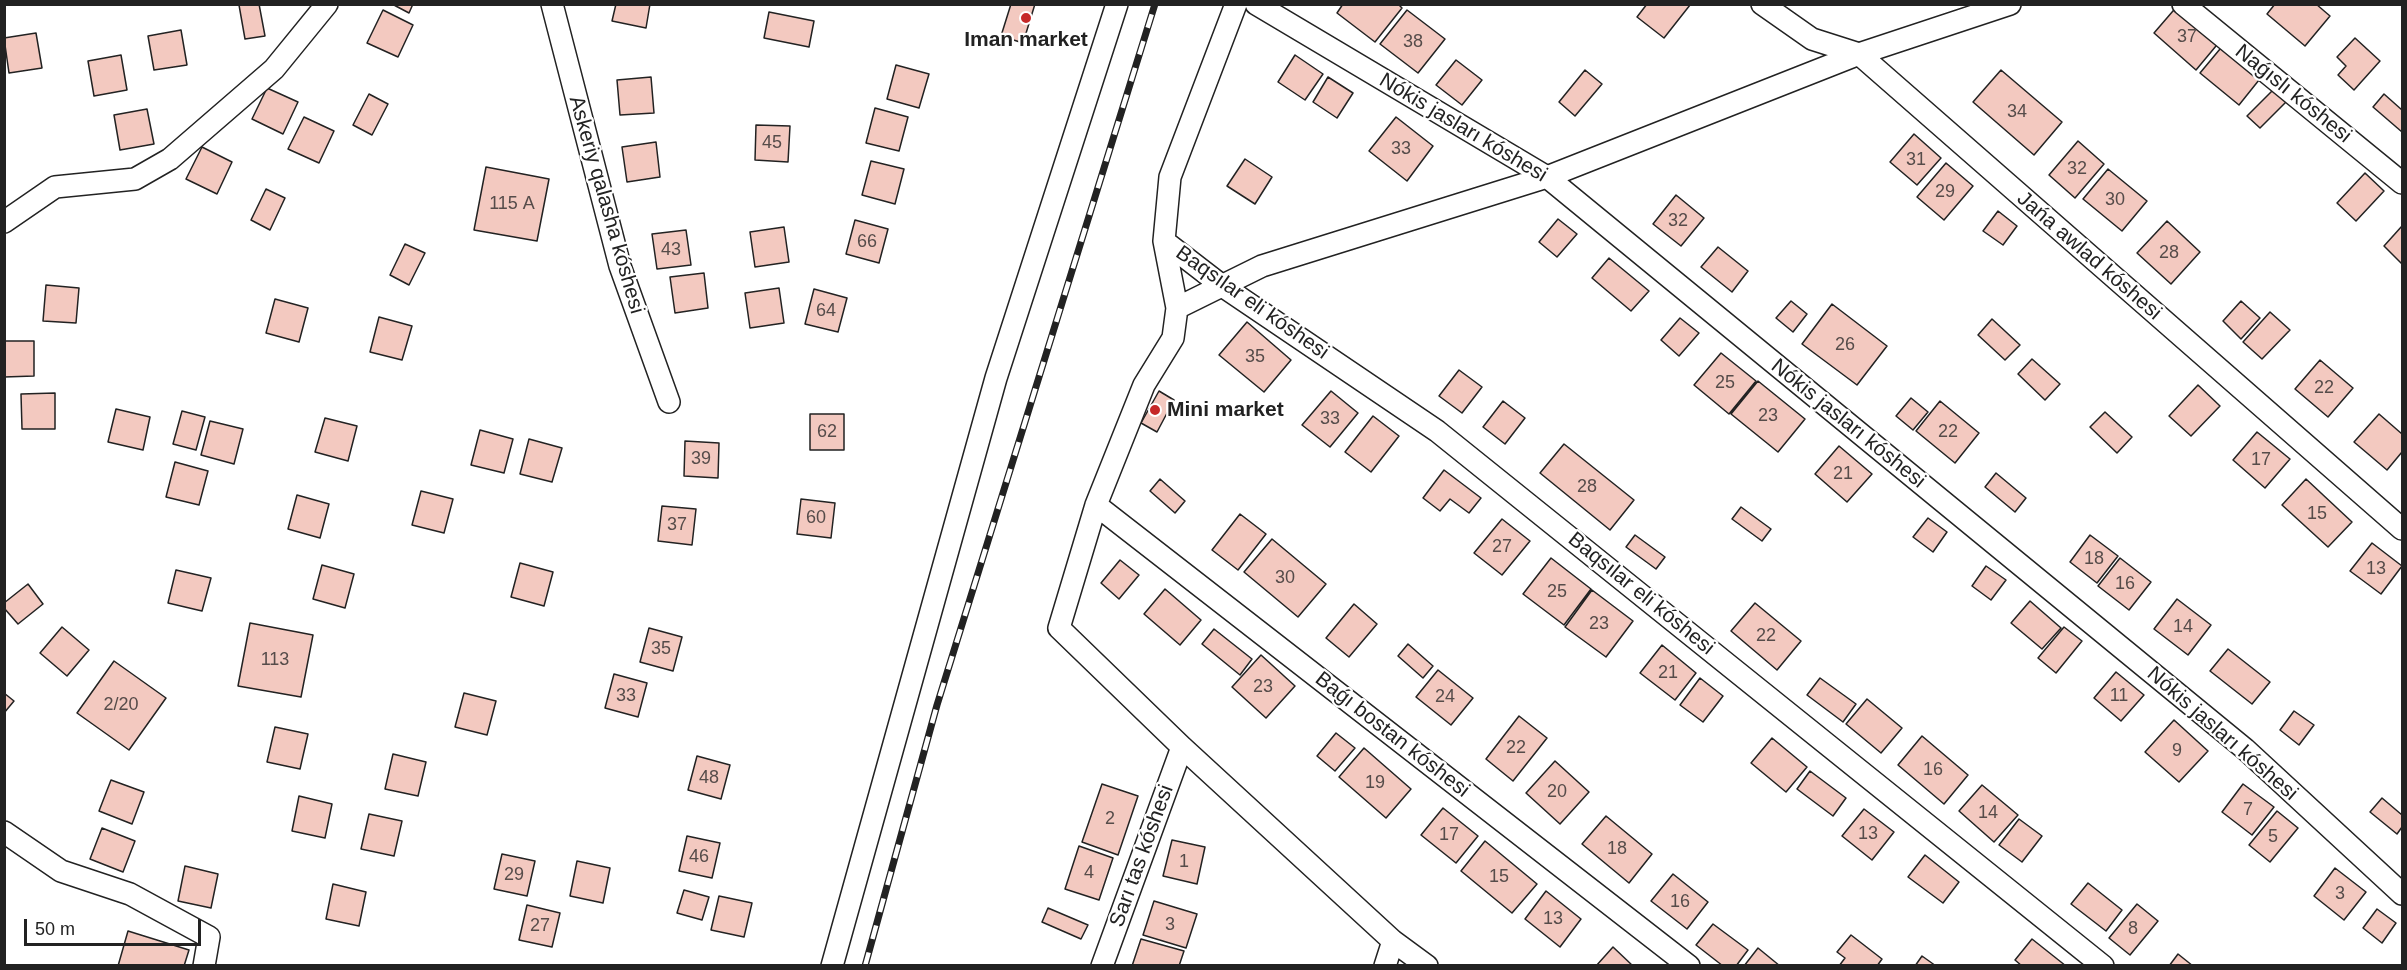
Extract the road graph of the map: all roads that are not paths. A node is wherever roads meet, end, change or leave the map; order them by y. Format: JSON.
{"nodes":[{"id":1,"x":327,"y":4,"type":"edge"},
{"id":2,"x":552,"y":4,"type":"edge"},
{"id":3,"x":1117,"y":4,"type":"edge"},
{"id":4,"x":1236,"y":4,"type":"edge"},
{"id":5,"x":1256,"y":4,"type":"edge"},
{"id":6,"x":1762,"y":4,"type":"edge"},
{"id":7,"x":2010,"y":4,"type":"edge"},
{"id":8,"x":2183,"y":4,"type":"edge"},
{"id":9,"x":1859,"y":54,"type":"junction"},
{"id":10,"x":1547,"y":177,"type":"junction"},
{"id":11,"x":2403,"y":183,"type":"edge"},
{"id":12,"x":4,"y":222,"type":"edge"},
{"id":13,"x":1164,"y":241,"type":"junction"},
{"id":14,"x":1221,"y":285,"type":"junction"},
{"id":15,"x":1177,"y":308,"type":"junction"},
{"id":16,"x":669,"y":402,"type":"dead end"},
{"id":17,"x":1096,"y":505,"type":"junction"},
{"id":18,"x":2403,"y":529,"type":"edge"},
{"id":19,"x":1182,"y":747,"type":"junction"},
{"id":20,"x":4,"y":832,"type":"edge"},
{"id":21,"x":2403,"y":894,"type":"edge"},
{"id":22,"x":1393,"y":941,"type":"junction"},
{"id":23,"x":204,"y":966,"type":"edge"},
{"id":24,"x":832,"y":966,"type":"edge"},
{"id":25,"x":1102,"y":966,"type":"edge"},
{"id":26,"x":1385,"y":966,"type":"edge"},
{"id":27,"x":1427,"y":966,"type":"edge"},
{"id":28,"x":1689,"y":966,"type":"edge"},
{"id":29,"x":2103,"y":966,"type":"edge"}],
"edges":[{"from":1,"to":12,"type":"street"},
{"from":2,"to":16,"type":"street","name":"Askeriy qalasha kóshesi"},
{"from":3,"to":24,"type":"street"},
{"from":4,"to":13,"type":"street"},
{"from":5,"to":10,"type":"street","name":"Nókis jasları kóshesi"},
{"from":6,"to":9,"type":"street","name":"Jańa awlad kóshesi"},
{"from":7,"to":9,"type":"street"},
{"from":8,"to":11,"type":"street","name":"Naǵıslı kóshesi"},
{"from":9,"to":10,"type":"street"},
{"from":9,"to":18,"type":"street","name":"Jańa awlad kóshesi"},
{"from":10,"to":14,"type":"street"},
{"from":10,"to":21,"type":"street","name":"Nókis jasları kóshesi"},
{"from":13,"to":14,"type":"street","name":"Baqsılar eli kóshesi"},
{"from":13,"to":15,"type":"street"},
{"from":14,"to":15,"type":"street"},
{"from":14,"to":29,"type":"street","name":"Baqsılar eli kóshesi"},
{"from":15,"to":17,"type":"street"},
{"from":17,"to":19,"type":"street"},
{"from":17,"to":28,"type":"street","name":"Baǵı bostan kóshesi"},
{"from":19,"to":22,"type":"street"},
{"from":19,"to":25,"type":"street","name":"Sarı tas kóshesi"},
{"from":20,"to":23,"type":"street"},
{"from":22,"to":26,"type":"street"},
{"from":22,"to":27,"type":"street"}]}
